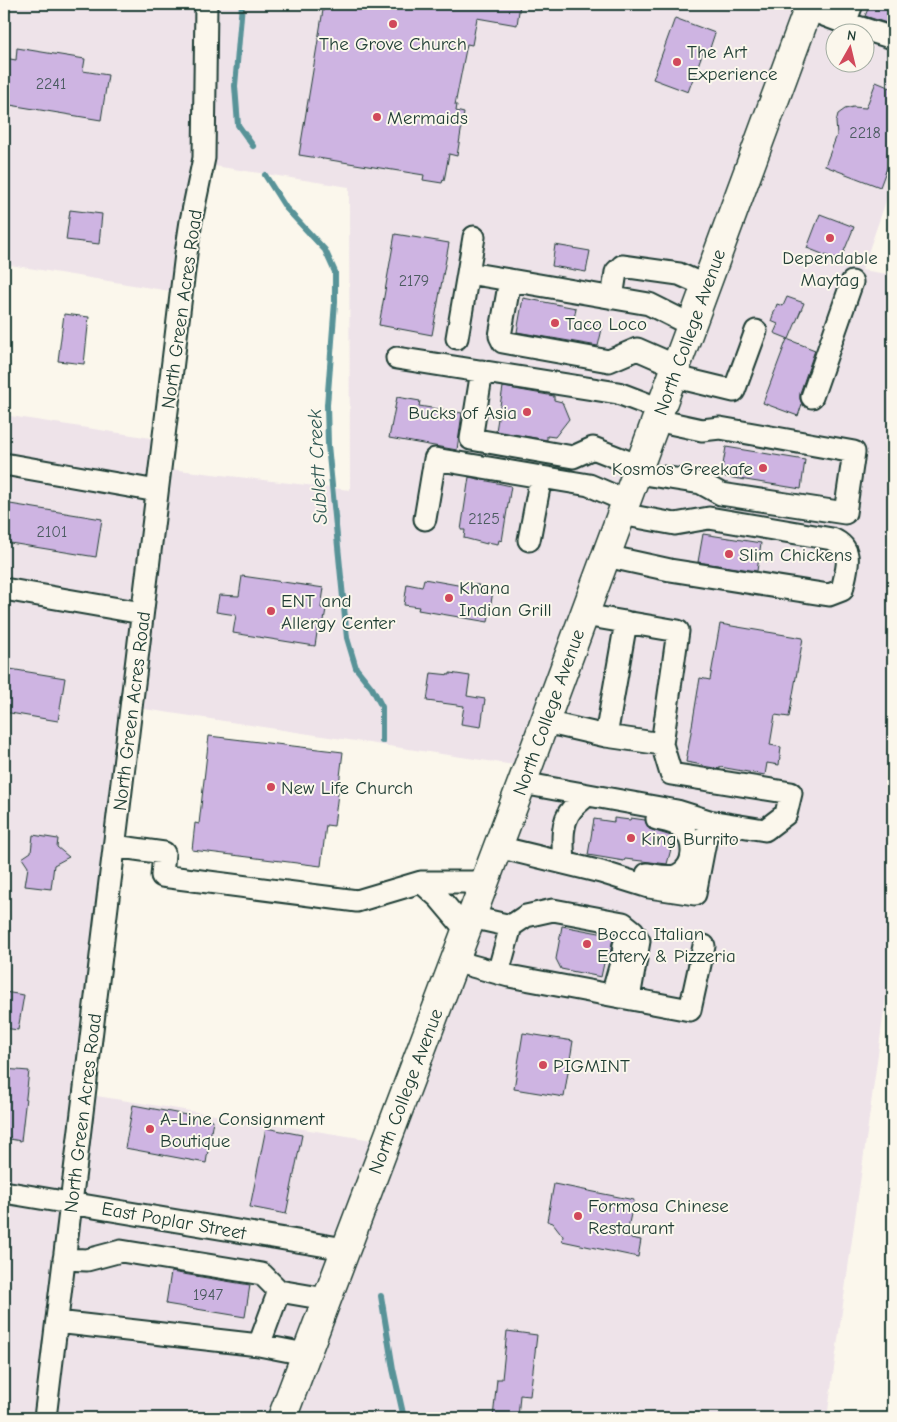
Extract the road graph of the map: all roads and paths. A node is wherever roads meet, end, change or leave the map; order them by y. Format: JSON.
{"nodes":[{"id":1,"x":206,"y":4,"type":"edge"},
{"id":2,"x":809,"y":6,"type":"edge"},
{"id":3,"x":848,"y":14,"type":"edge"},
{"id":4,"x":893,"y":38,"type":"edge"},
{"id":5,"x":474,"y":236,"type":"dead end"},
{"id":6,"x":468,"y":273,"type":"junction"},
{"id":7,"x":510,"y":280,"type":"junction"},
{"id":8,"x":852,"y":282,"type":"dead end"},
{"id":9,"x":706,"y":286,"type":"junction"},
{"id":10,"x":602,"y":296,"type":"junction"},
{"id":11,"x":691,"y":325,"type":"junction"},
{"id":12,"x":756,"y":331,"type":"dead end"},
{"id":13,"x":457,"y":338,"type":"dead end"},
{"id":14,"x":562,"y":352,"type":"junction"},
{"id":15,"x":397,"y":358,"type":"dead end"},
{"id":16,"x":482,"y":371,"type":"junction"},
{"id":17,"x":674,"y":371,"type":"junction"},
{"id":18,"x":566,"y":384,"type":"junction"},
{"id":19,"x":812,"y":397,"type":"dead end"},
{"id":20,"x":658,"y":414,"type":"junction"},
{"id":21,"x":552,"y":453,"type":"junction"},
{"id":22,"x":4,"y":464,"type":"edge"},
{"id":23,"x":638,"y":469,"type":"junction"},
{"id":24,"x":540,"y":477,"type":"junction"},
{"id":25,"x":157,"y":492,"type":"junction"},
{"id":26,"x":624,"y":508,"type":"junction"},
{"id":27,"x":425,"y":520,"type":"dead end"},
{"id":28,"x":530,"y":540,"type":"dead end"},
{"id":29,"x":606,"y":556,"type":"junction"},
{"id":30,"x":4,"y":589,"type":"edge"},
{"id":31,"x":142,"y":613,"type":"junction"},
{"id":32,"x":584,"y":615,"type":"junction"},
{"id":33,"x":626,"y":622,"type":"junction"},
{"id":34,"x":545,"y":722,"type":"junction"},
{"id":35,"x":606,"y":736,"type":"junction"},
{"id":36,"x":662,"y":744,"type":"junction"},
{"id":37,"x":522,"y":784,"type":"junction"},
{"id":38,"x":590,"y":796,"type":"junction"},
{"id":39,"x":709,"y":821,"type":"junction"},
{"id":40,"x":114,"y":846,"type":"junction"},
{"id":41,"x":498,"y":847,"type":"junction"},
{"id":42,"x":564,"y":863,"type":"junction"},
{"id":43,"x":601,"y":872,"type":"junction"},
{"id":44,"x":421,"y":882,"type":"junction"},
{"id":45,"x":484,"y":882,"type":"junction"},
{"id":46,"x":468,"y":923,"type":"junction"},
{"id":47,"x":512,"y":926,"type":"junction"},
{"id":48,"x":704,"y":946,"type":"dead end"},
{"id":49,"x":454,"y":961,"type":"junction"},
{"id":50,"x":498,"y":973,"type":"junction"},
{"id":51,"x":620,"y":997,"type":"junction"},
{"id":52,"x":4,"y":1192,"type":"edge"},
{"id":53,"x":71,"y":1202,"type":"junction"},
{"id":54,"x":345,"y":1249,"type":"junction"},
{"id":55,"x":64,"y":1259,"type":"junction"},
{"id":56,"x":279,"y":1291,"type":"junction"},
{"id":57,"x":326,"y":1299,"type":"junction"},
{"id":58,"x":57,"y":1322,"type":"junction"},
{"id":59,"x":258,"y":1345,"type":"junction"},
{"id":60,"x":305,"y":1354,"type":"junction"},
{"id":61,"x":45,"y":1418,"type":"edge"},
{"id":62,"x":282,"y":1418,"type":"edge"}],
"edges":[{"from":1,"to":25,"type":"street","name":"North Green Acres Road"},
{"from":2,"to":3,"type":"street"},
{"from":2,"to":9,"type":"main road","name":"North College Avenue"},
{"from":3,"to":4,"type":"street"},
{"from":5,"to":6,"type":"street"},
{"from":6,"to":7,"type":"street"},
{"from":6,"to":13,"type":"street"},
{"from":7,"to":10,"type":"street"},
{"from":7,"to":14,"type":"street"},
{"from":8,"to":19,"type":"street"},
{"from":9,"to":10,"type":"street"},
{"from":9,"to":11,"type":"main road","name":"North College Avenue"},
{"from":10,"to":11,"type":"street"},
{"from":10,"to":14,"type":"street"},
{"from":11,"to":17,"type":"main road","name":"North College Avenue"},
{"from":12,"to":17,"type":"street"},
{"from":14,"to":17,"type":"street"},
{"from":15,"to":16,"type":"street"},
{"from":16,"to":18,"type":"street"},
{"from":16,"to":21,"type":"street"},
{"from":17,"to":20,"type":"main road","name":"North College Avenue"},
{"from":18,"to":20,"type":"street"},
{"from":18,"to":21,"type":"street"},
{"from":20,"to":23,"type":"main road","name":"North College Avenue"},
{"from":20,"to":23,"type":"street"},
{"from":21,"to":23,"type":"street"},
{"from":22,"to":25,"type":"street"},
{"from":23,"to":26,"type":"main road","name":"North College Avenue"},
{"from":24,"to":26,"type":"street"},
{"from":24,"to":27,"type":"street"},
{"from":24,"to":28,"type":"street"},
{"from":25,"to":31,"type":"street","name":"North Green Acres Road"},
{"from":26,"to":29,"type":"main road","name":"North College Avenue"},
{"from":26,"to":29,"type":"street"},
{"from":29,"to":32,"type":"main road","name":"North College Avenue"},
{"from":30,"to":31,"type":"street"},
{"from":31,"to":40,"type":"street","name":"North Green Acres Road"},
{"from":32,"to":33,"type":"street"},
{"from":32,"to":34,"type":"main road","name":"North College Avenue"},
{"from":33,"to":35,"type":"street"},
{"from":33,"to":36,"type":"street"},
{"from":34,"to":35,"type":"street"},
{"from":34,"to":37,"type":"main road","name":"North College Avenue"},
{"from":35,"to":36,"type":"street"},
{"from":36,"to":39,"type":"street"},
{"from":37,"to":38,"type":"street"},
{"from":37,"to":41,"type":"main road","name":"North College Avenue"},
{"from":38,"to":39,"type":"street"},
{"from":38,"to":42,"type":"street"},
{"from":38,"to":43,"type":"street"},
{"from":39,"to":43,"type":"street"},
{"from":40,"to":44,"type":"street"},
{"from":40,"to":53,"type":"street","name":"North Green Acres Road"},
{"from":41,"to":42,"type":"street"},
{"from":41,"to":45,"type":"main road","name":"North College Avenue"},
{"from":42,"to":43,"type":"street"},
{"from":44,"to":45,"type":"street"},
{"from":44,"to":46,"type":"street"},
{"from":45,"to":46,"type":"main road","name":"North College Avenue"},
{"from":46,"to":47,"type":"street"},
{"from":46,"to":49,"type":"main road","name":"North College Avenue"},
{"from":47,"to":50,"type":"street"},
{"from":47,"to":51,"type":"street"},
{"from":48,"to":51,"type":"street"},
{"from":49,"to":50,"type":"street"},
{"from":49,"to":54,"type":"main road","name":"North College Avenue"},
{"from":50,"to":51,"type":"street"},
{"from":52,"to":53,"type":"street","name":"East Poplar Street"},
{"from":53,"to":54,"type":"street","name":"East Poplar Street"},
{"from":53,"to":55,"type":"street","name":"North Green Acres Road"},
{"from":54,"to":57,"type":"main road","name":"North College Avenue"},
{"from":55,"to":56,"type":"street"},
{"from":55,"to":58,"type":"street","name":"North Green Acres Road"},
{"from":56,"to":57,"type":"street"},
{"from":56,"to":59,"type":"street"},
{"from":57,"to":60,"type":"main road","name":"North College Avenue"},
{"from":58,"to":59,"type":"street"},
{"from":58,"to":61,"type":"street","name":"North Green Acres Road"},
{"from":59,"to":60,"type":"street"},
{"from":60,"to":62,"type":"main road","name":"North College Avenue"}]}
